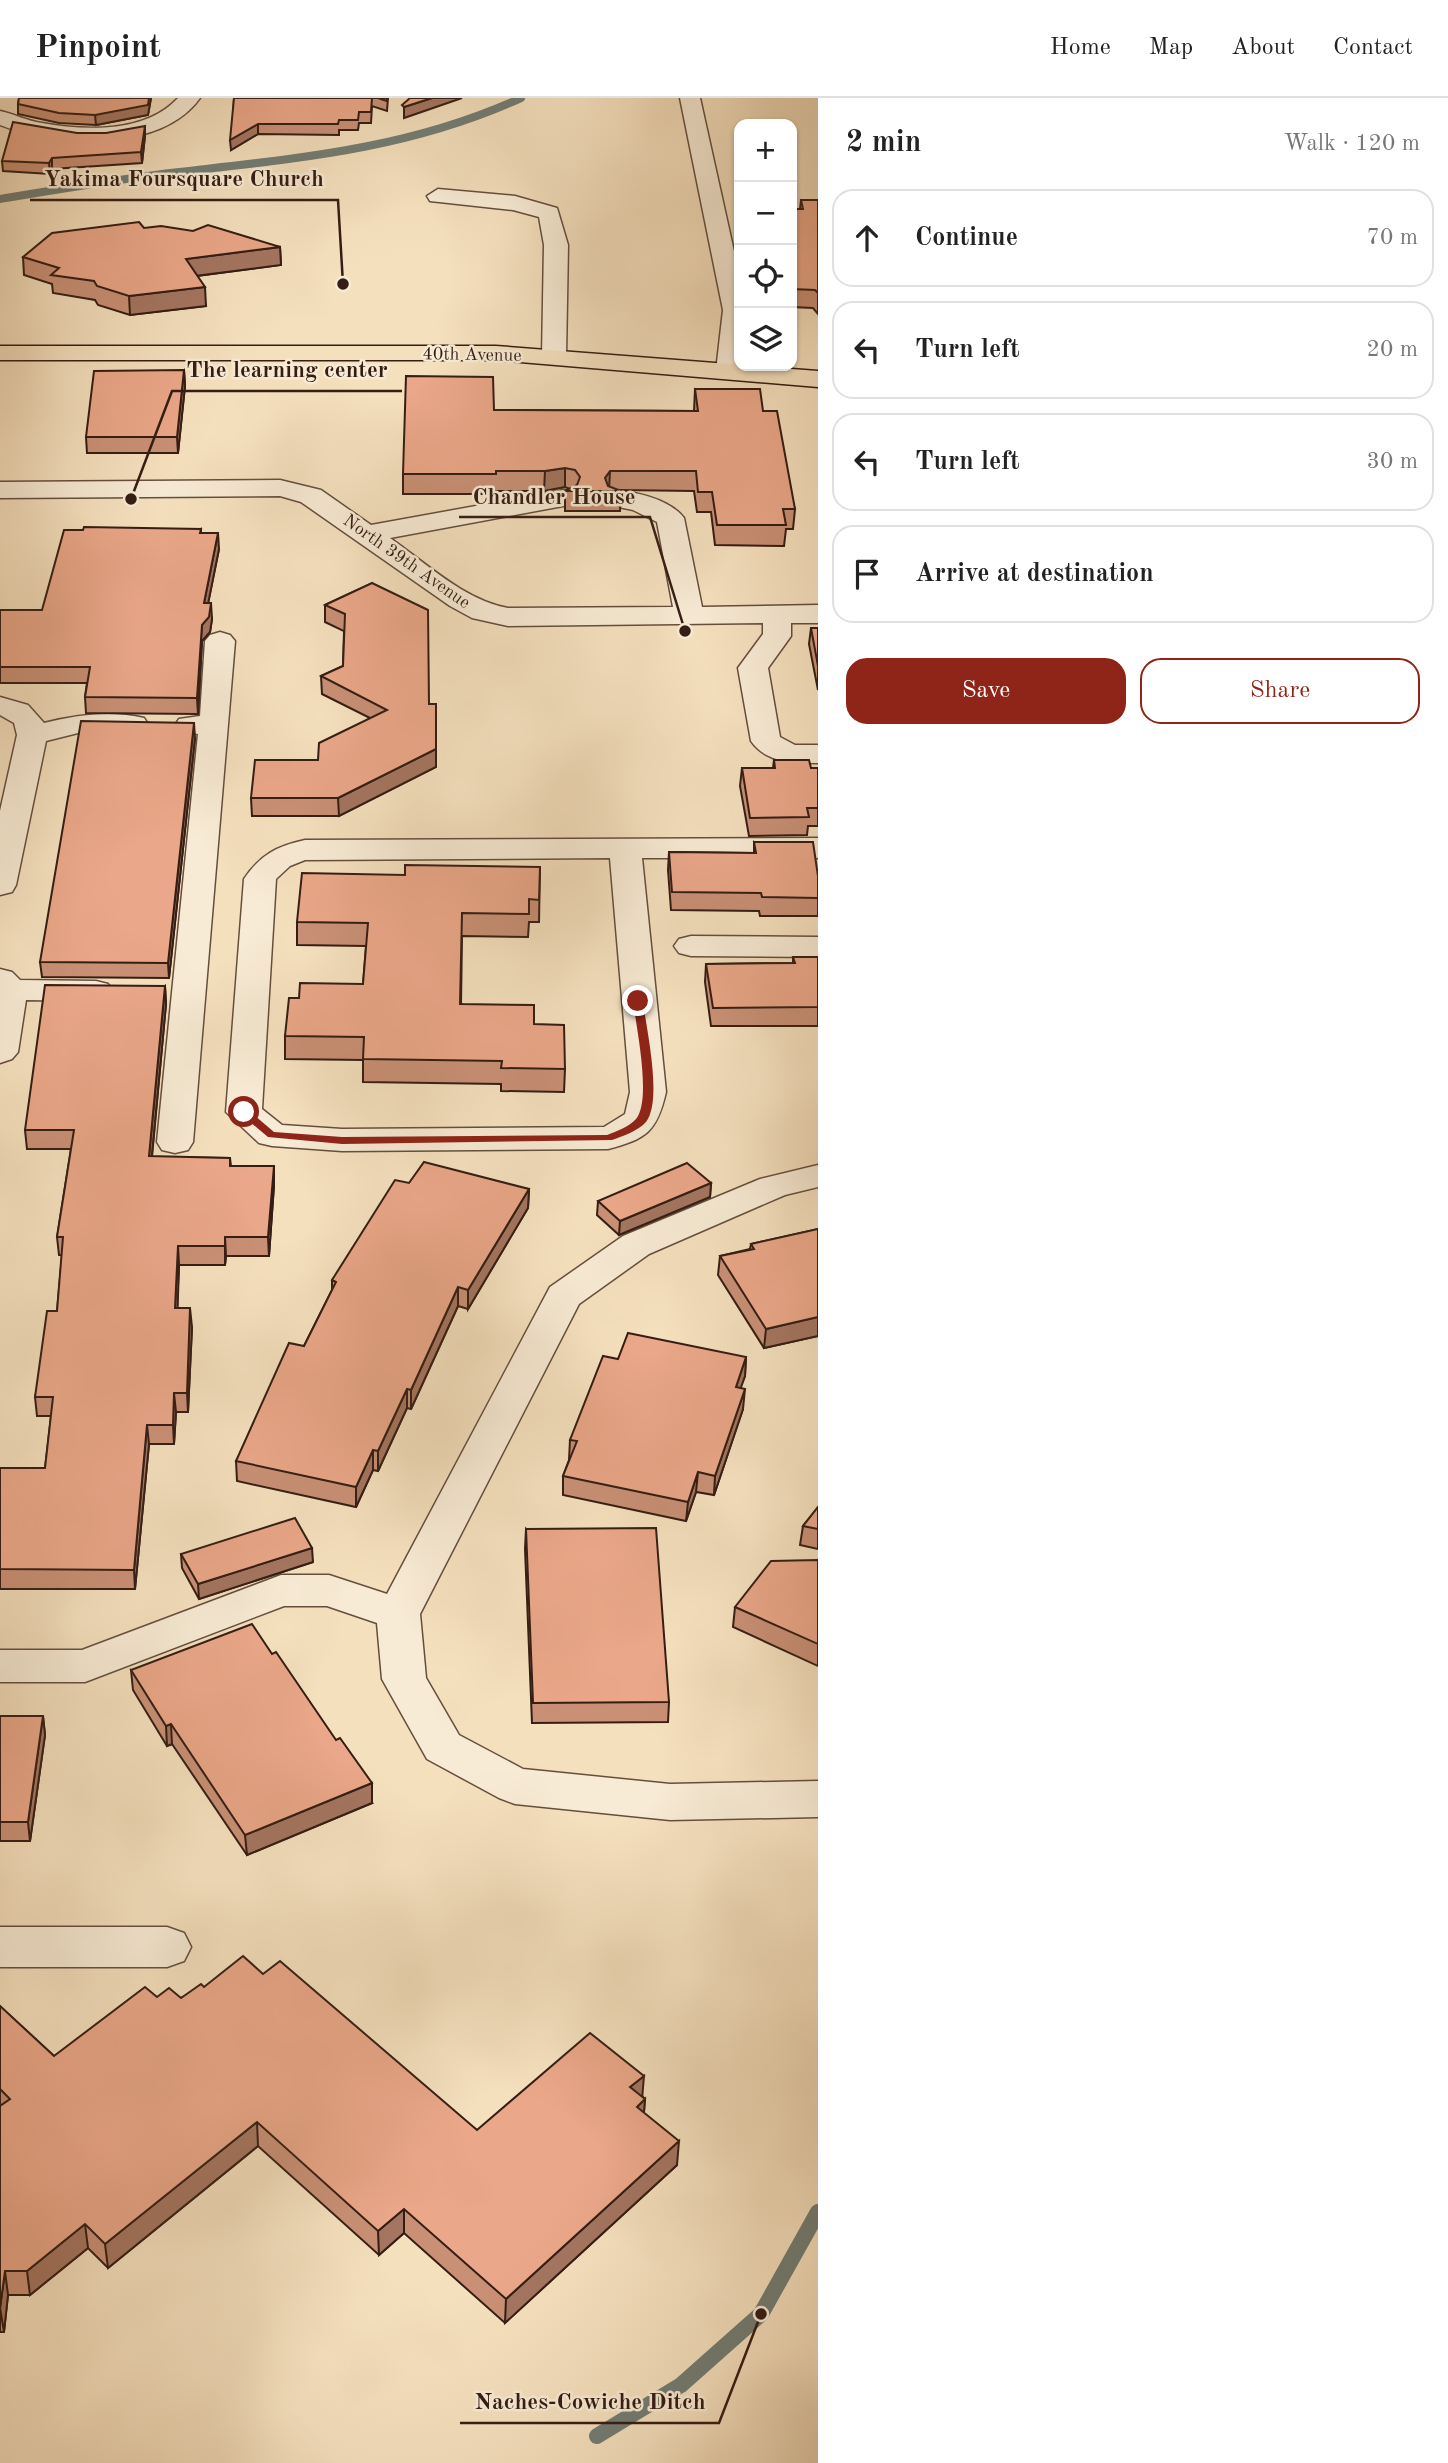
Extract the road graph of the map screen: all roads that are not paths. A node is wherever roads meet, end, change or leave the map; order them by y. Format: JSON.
{"nodes":[{"id":1,"x":189,"y":98,"type":"edge"},
{"id":2,"x":690,"y":98,"type":"edge"},
{"id":3,"x":0,"y":117,"type":"edge"},
{"id":4,"x":438,"y":196,"type":"dead end"},
{"id":5,"x":0,"y":352,"type":"edge"},
{"id":6,"x":554,"y":357,"type":"junction"},
{"id":7,"x":729,"y":371,"type":"junction"},
{"id":8,"x":818,"y":379,"type":"edge"},
{"id":9,"x":220,"y":461,"type":"dead end"},
{"id":10,"x":218,"y":489,"type":"junction"},
{"id":11,"x":0,"y":490,"type":"edge"},
{"id":12,"x":564,"y":498,"type":"edge"},
{"id":13,"x":619,"y":499,"type":"edge"},
{"id":14,"x":369,"y":534,"type":"junction"},
{"id":15,"x":689,"y":614,"type":"junction"},
{"id":16,"x":776,"y":614,"type":"junction"},
{"id":17,"x":818,"y":614,"type":"edge"},
{"id":18,"x":220,"y":641,"type":"dead end"},
{"id":19,"x":0,"y":706,"type":"edge"},
{"id":20,"x":214,"y":726,"type":"junction"},
{"id":21,"x":32,"y":735,"type":"junction"},
{"id":22,"x":818,"y":754,"type":"edge"},
{"id":23,"x":818,"y":848,"type":"edge"},
{"id":24,"x":625,"y":849,"type":"junction"},
{"id":25,"x":0,"y":885,"type":"edge"},
{"id":26,"x":691,"y":946,"type":"dead end"},
{"id":27,"x":818,"y":947,"type":"edge"},
{"id":28,"x":5,"y":984,"type":"edge"},
{"id":29,"x":161,"y":991,"type":"junction"},
{"id":30,"x":0,"y":1052,"type":"edge"},
{"id":31,"x":175,"y":1142,"type":"dead end"},
{"id":32,"x":818,"y":1176,"type":"edge"},
{"id":33,"x":398,"y":1614,"type":"junction"},
{"id":34,"x":0,"y":1666,"type":"edge"},
{"id":35,"x":818,"y":1799,"type":"edge"},
{"id":36,"x":0,"y":1947,"type":"edge"},
{"id":37,"x":167,"y":1947,"type":"dead end"}],
"edges":[{"from":1,"to":3,"type":"street"},
{"from":2,"to":7,"type":"street"},
{"from":4,"to":6,"type":"street"},
{"from":5,"to":6,"type":"main road","name":"40th Avenue"},
{"from":6,"to":7,"type":"main road","name":"40th Avenue"},
{"from":7,"to":8,"type":"main road","name":"40th Avenue"},
{"from":9,"to":10,"type":"street"},
{"from":10,"to":11,"type":"street","name":"North 39th Avenue"},
{"from":10,"to":14,"type":"street","name":"North 39th Avenue"},
{"from":12,"to":14,"type":"street"},
{"from":13,"to":15,"type":"street"},
{"from":14,"to":15,"type":"street","name":"North 39th Avenue"},
{"from":15,"to":16,"type":"street","name":"North 39th Avenue"},
{"from":16,"to":17,"type":"street","name":"North 39th Avenue"},
{"from":16,"to":22,"type":"street"},
{"from":18,"to":20,"type":"street"},
{"from":19,"to":21,"type":"street"},
{"from":20,"to":21,"type":"street"},
{"from":20,"to":29,"type":"street"},
{"from":21,"to":25,"type":"street"},
{"from":23,"to":24,"type":"street"},
{"from":24,"to":24,"type":"street"},
{"from":26,"to":27,"type":"street"},
{"from":28,"to":29,"type":"street"},
{"from":28,"to":30,"type":"street"},
{"from":29,"to":31,"type":"street"},
{"from":32,"to":33,"type":"street"},
{"from":33,"to":34,"type":"street"},
{"from":33,"to":35,"type":"street"},
{"from":36,"to":37,"type":"street"}]}
